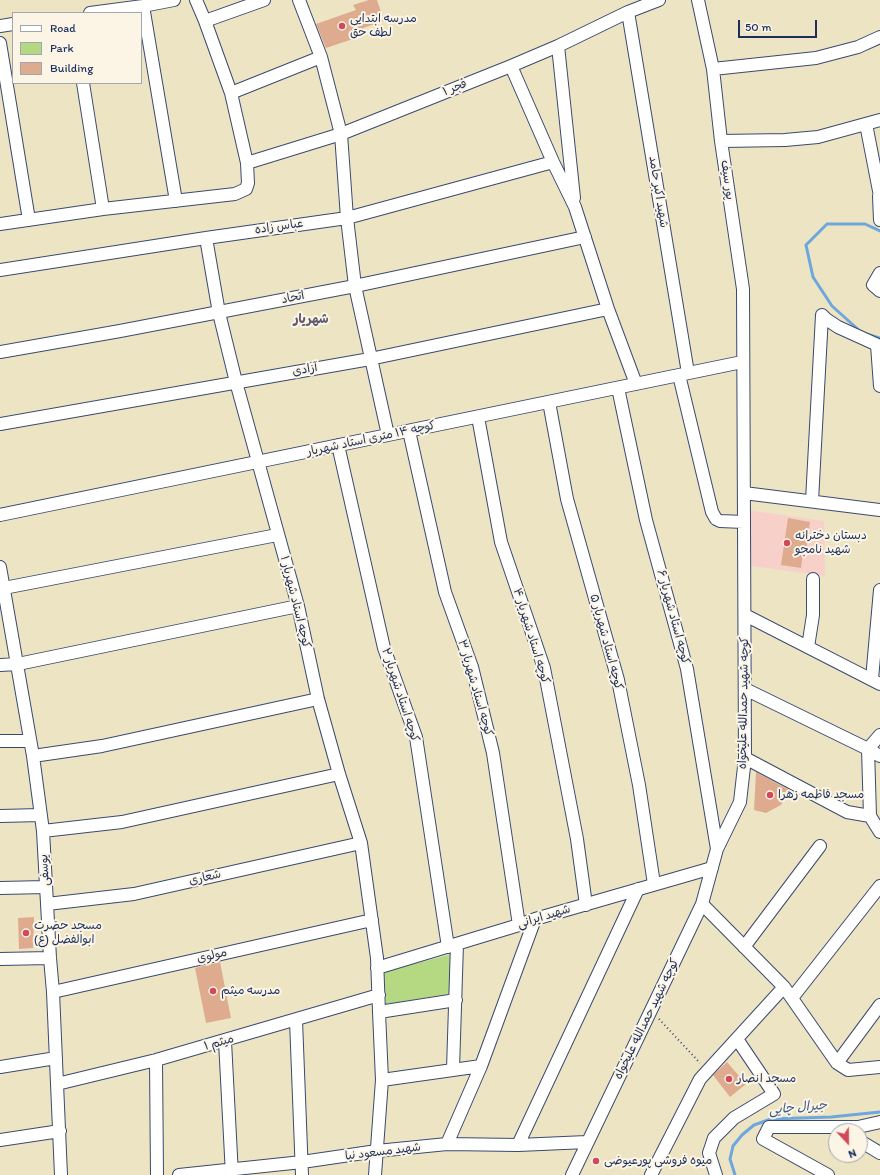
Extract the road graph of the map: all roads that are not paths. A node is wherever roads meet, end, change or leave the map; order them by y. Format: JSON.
{"nodes":[{"id":1,"x":174,"y":0,"type":"edge"},
{"id":2,"x":196,"y":0,"type":"edge"},
{"id":3,"x":264,"y":0,"type":"edge"},
{"id":4,"x":299,"y":0,"type":"edge"},
{"id":5,"x":659,"y":0,"type":"edge"},
{"id":6,"x":698,"y":0,"type":"edge"},
{"id":7,"x":143,"y":6,"type":"junction"},
{"id":8,"x":98,"y":12,"type":"edge"},
{"id":9,"x":628,"y":12,"type":"junction"},
{"id":10,"x":204,"y":21,"type":"junction"},
{"id":11,"x":12,"y":24,"type":"edge"},
{"id":12,"x":0,"y":26,"type":"edge"},
{"id":13,"x":880,"y":37,"type":"edge"},
{"id":14,"x":0,"y":43,"type":"edge"},
{"id":15,"x":558,"y":46,"type":"junction"},
{"id":16,"x":321,"y":57,"type":"junction"},
{"id":17,"x":511,"y":66,"type":"junction"},
{"id":18,"x":713,"y":69,"type":"junction"},
{"id":19,"x":83,"y":84,"type":"edge"},
{"id":20,"x":231,"y":93,"type":"junction"},
{"id":21,"x":880,"y":120,"type":"edge"},
{"id":22,"x":866,"y":124,"type":"junction"},
{"id":23,"x":340,"y":134,"type":"junction"},
{"id":24,"x":721,"y":140,"type":"junction"},
{"id":25,"x":553,"y":162,"type":"junction"},
{"id":26,"x":247,"y":163,"type":"junction"},
{"id":27,"x":880,"y":196,"type":"edge"},
{"id":28,"x":176,"y":201,"type":"junction"},
{"id":29,"x":575,"y":207,"type":"junction"},
{"id":30,"x":103,"y":210,"type":"junction"},
{"id":31,"x":347,"y":218,"type":"junction"},
{"id":32,"x":29,"y":220,"type":"junction"},
{"id":33,"x":880,"y":220,"type":"edge"},
{"id":34,"x":0,"y":224,"type":"edge"},
{"id":35,"x":585,"y":237,"type":"junction"},
{"id":36,"x":206,"y":238,"type":"junction"},
{"id":37,"x":0,"y":270,"type":"edge"},
{"id":38,"x":880,"y":273,"type":"edge"},
{"id":39,"x":355,"y":286,"type":"junction"},
{"id":40,"x":880,"y":291,"type":"edge"},
{"id":41,"x":608,"y":309,"type":"junction"},
{"id":42,"x":219,"y":312,"type":"junction"},
{"id":43,"x":879,"y":345,"type":"edge"},
{"id":44,"x":0,"y":352,"type":"edge"},
{"id":45,"x":370,"y":359,"type":"junction"},
{"id":46,"x":742,"y":362,"type":"junction"},
{"id":47,"x":684,"y":374,"type":"junction"},
{"id":48,"x":236,"y":382,"type":"junction"},
{"id":49,"x":636,"y":384,"type":"junction"},
{"id":50,"x":880,"y":386,"type":"edge"},
{"id":51,"x":618,"y":388,"type":"junction"},
{"id":52,"x":549,"y":402,"type":"junction"},
{"id":53,"x":478,"y":417,"type":"junction"},
{"id":54,"x":0,"y":424,"type":"edge"},
{"id":55,"x":410,"y":431,"type":"junction"},
{"id":56,"x":388,"y":435,"type":"junction"},
{"id":57,"x":338,"y":445,"type":"junction"},
{"id":58,"x":257,"y":463,"type":"junction"},
{"id":59,"x":744,"y":493,"type":"junction"},
{"id":60,"x":812,"y":501,"type":"junction"},
{"id":61,"x":880,"y":510,"type":"edge"},
{"id":62,"x":0,"y":515,"type":"edge"},
{"id":63,"x":744,"y":522,"type":"junction"},
{"id":64,"x":277,"y":535,"type":"junction"},
{"id":65,"x":0,"y":568,"type":"edge"},
{"id":66,"x":813,"y":579,"type":"dead end"},
{"id":67,"x":4,"y":588,"type":"junction"},
{"id":68,"x":880,"y":590,"type":"edge"},
{"id":69,"x":298,"y":606,"type":"junction"},
{"id":70,"x":4,"y":607,"type":"edge"},
{"id":71,"x":879,"y":610,"type":"edge"},
{"id":72,"x":745,"y":615,"type":"junction"},
{"id":73,"x":808,"y":647,"type":"junction"},
{"id":74,"x":18,"y":664,"type":"junction"},
{"id":75,"x":0,"y":665,"type":"edge"},
{"id":76,"x":876,"y":682,"type":"edge"},
{"id":77,"x":744,"y":689,"type":"junction"},
{"id":78,"x":318,"y":699,"type":"junction"},
{"id":79,"x":880,"y":735,"type":"edge"},
{"id":80,"x":0,"y":741,"type":"edge"},
{"id":81,"x":30,"y":741,"type":"junction"},
{"id":82,"x":868,"y":749,"type":"junction"},
{"id":83,"x":33,"y":756,"type":"junction"},
{"id":84,"x":880,"y":756,"type":"edge"},
{"id":85,"x":746,"y":758,"type":"junction"},
{"id":86,"x":339,"y":774,"type":"junction"},
{"id":87,"x":41,"y":815,"type":"junction"},
{"id":88,"x":0,"y":816,"type":"edge"},
{"id":89,"x":870,"y":816,"type":"junction"},
{"id":90,"x":43,"y":831,"type":"junction"},
{"id":91,"x":880,"y":832,"type":"edge"},
{"id":92,"x":360,"y":843,"type":"junction"},
{"id":93,"x":820,"y":846,"type":"dead end"},
{"id":94,"x":717,"y":849,"type":"junction"},
{"id":95,"x":712,"y":868,"type":"junction"},
{"id":96,"x":654,"y":884,"type":"junction"},
{"id":97,"x":880,"y":886,"type":"edge"},
{"id":98,"x":46,"y":887,"type":"junction"},
{"id":99,"x":0,"y":888,"type":"edge"},
{"id":100,"x":638,"y":889,"type":"junction"},
{"id":101,"x":47,"y":904,"type":"junction"},
{"id":102,"x":702,"y":904,"type":"junction"},
{"id":103,"x":586,"y":905,"type":"junction"},
{"id":104,"x":535,"y":919,"type":"junction"},
{"id":105,"x":372,"y":920,"type":"junction"},
{"id":106,"x":519,"y":925,"type":"junction"},
{"id":107,"x":452,"y":946,"type":"junction"},
{"id":108,"x":744,"y":947,"type":"junction"},
{"id":109,"x":50,"y":958,"type":"junction"},
{"id":110,"x":0,"y":959,"type":"edge"},
{"id":111,"x":377,"y":968,"type":"junction"},
{"id":112,"x":784,"y":987,"type":"junction"},
{"id":113,"x":53,"y":992,"type":"junction"},
{"id":114,"x":379,"y":995,"type":"junction"},
{"id":115,"x":792,"y":998,"type":"junction"},
{"id":116,"x":456,"y":1000,"type":"junction"},
{"id":117,"x":880,"y":1005,"type":"edge"},
{"id":118,"x":379,"y":1012,"type":"junction"},
{"id":119,"x":296,"y":1020,"type":"junction"},
{"id":120,"x":737,"y":1039,"type":"junction"},
{"id":121,"x":225,"y":1041,"type":"junction"},
{"id":122,"x":56,"y":1058,"type":"junction"},
{"id":123,"x":156,"y":1060,"type":"junction"},
{"id":124,"x":837,"y":1063,"type":"junction"},
{"id":125,"x":481,"y":1066,"type":"junction"},
{"id":126,"x":0,"y":1067,"type":"edge"},
{"id":127,"x":880,"y":1067,"type":"edge"},
{"id":128,"x":453,"y":1069,"type":"junction"},
{"id":129,"x":382,"y":1080,"type":"junction"},
{"id":130,"x":57,"y":1084,"type":"junction"},
{"id":131,"x":880,"y":1122,"type":"edge"},
{"id":132,"x":868,"y":1125,"type":"edge"},
{"id":133,"x":828,"y":1129,"type":"edge"},
{"id":134,"x":60,"y":1131,"type":"junction"},
{"id":135,"x":0,"y":1140,"type":"edge"},
{"id":136,"x":587,"y":1142,"type":"junction"},
{"id":137,"x":447,"y":1144,"type":"junction"},
{"id":138,"x":518,"y":1145,"type":"junction"},
{"id":139,"x":868,"y":1146,"type":"edge"},
{"id":140,"x":377,"y":1151,"type":"junction"},
{"id":141,"x":880,"y":1153,"type":"edge"},
{"id":142,"x":302,"y":1162,"type":"junction"},
{"id":143,"x":232,"y":1172,"type":"edge"},
{"id":144,"x":61,"y":1175,"type":"edge"},
{"id":145,"x":157,"y":1175,"type":"edge"},
{"id":146,"x":179,"y":1175,"type":"edge"},
{"id":147,"x":302,"y":1175,"type":"edge"},
{"id":148,"x":375,"y":1175,"type":"edge"},
{"id":149,"x":572,"y":1175,"type":"edge"},
{"id":150,"x":651,"y":1175,"type":"edge"},
{"id":151,"x":716,"y":1175,"type":"edge"},
{"id":152,"x":828,"y":1175,"type":"edge"}],
"edges":[{"from":1,"to":7,"type":"street"},
{"from":2,"to":10,"type":"street"},
{"from":3,"to":10,"type":"street"},
{"from":4,"to":16,"type":"street"},
{"from":5,"to":9,"type":"street","name":"فجر ۱"},
{"from":6,"to":18,"type":"street","name":"پور سیف"},
{"from":7,"to":8,"type":"street"},
{"from":7,"to":28,"type":"street"},
{"from":9,"to":15,"type":"street","name":"فجر ۱"},
{"from":9,"to":47,"type":"street","name":"شهید اکبر حامد"},
{"from":10,"to":20,"type":"street"},
{"from":11,"to":12,"type":"street"},
{"from":13,"to":18,"type":"street"},
{"from":14,"to":32,"type":"street"},
{"from":15,"to":17,"type":"street","name":"فجر ۱"},
{"from":15,"to":29,"type":"street"},
{"from":16,"to":20,"type":"street"},
{"from":16,"to":23,"type":"street"},
{"from":17,"to":23,"type":"street","name":"فجر ۱"},
{"from":17,"to":25,"type":"street"},
{"from":18,"to":24,"type":"street","name":"پور سیف"},
{"from":19,"to":30,"type":"street"},
{"from":20,"to":26,"type":"street"},
{"from":21,"to":22,"type":"street"},
{"from":22,"to":24,"type":"street"},
{"from":22,"to":27,"type":"street"},
{"from":23,"to":26,"type":"street","name":"فجر ۱"},
{"from":23,"to":31,"type":"street"},
{"from":24,"to":46,"type":"street","name":"پور سیف"},
{"from":25,"to":29,"type":"street"},
{"from":25,"to":31,"type":"street","name":"عباس زاده"},
{"from":26,"to":28,"type":"street"},
{"from":27,"to":33,"type":"street"},
{"from":28,"to":30,"type":"street"},
{"from":29,"to":35,"type":"street"},
{"from":30,"to":32,"type":"street"},
{"from":31,"to":36,"type":"street","name":"عباس زاده"},
{"from":31,"to":39,"type":"street"},
{"from":32,"to":34,"type":"street"},
{"from":35,"to":39,"type":"street","name":"اتحاد"},
{"from":35,"to":41,"type":"street"},
{"from":36,"to":37,"type":"street","name":"عباس زاده"},
{"from":36,"to":42,"type":"street","name":"کوچه استاد شهریار ۱"},
{"from":38,"to":40,"type":"street"},
{"from":39,"to":42,"type":"street","name":"اتحاد"},
{"from":39,"to":45,"type":"street"},
{"from":41,"to":45,"type":"street","name":"آزادی"},
{"from":41,"to":49,"type":"street"},
{"from":42,"to":44,"type":"street","name":"اتحاد"},
{"from":42,"to":48,"type":"street","name":"کوچه استاد شهریار ۱"},
{"from":43,"to":50,"type":"street"},
{"from":43,"to":60,"type":"street"},
{"from":45,"to":48,"type":"street","name":"آزادی"},
{"from":45,"to":56,"type":"street"},
{"from":46,"to":47,"type":"street","name":"کوچه ۱۴ متری استاد شهریار"},
{"from":46,"to":59,"type":"street","name":"کوچه شهید حمدالله علیخواه"},
{"from":47,"to":49,"type":"street","name":"کوچه ۱۴ متری استاد شهریار"},
{"from":47,"to":63,"type":"street","name":"شهید اکبر حامد"},
{"from":48,"to":54,"type":"street","name":"آزادی"},
{"from":48,"to":58,"type":"street","name":"کوچه استاد شهریار ۱"},
{"from":49,"to":51,"type":"street","name":"کوچه ۱۴ متری استاد شهریار"},
{"from":51,"to":52,"type":"street","name":"کوچه ۱۴ متری استاد شهریار"},
{"from":51,"to":94,"type":"street","name":"کوچه استاد شهریار ۶"},
{"from":52,"to":53,"type":"street","name":"کوچه ۱۴ متری استاد شهریار"},
{"from":52,"to":96,"type":"street","name":"کوچه استاد شهریار ۵"},
{"from":53,"to":55,"type":"street","name":"کوچه ۱۴ متری استاد شهریار"},
{"from":53,"to":103,"type":"street","name":"کوچه استاد شهریار ۴"},
{"from":55,"to":56,"type":"street","name":"کوچه ۱۴ متری استاد شهریار"},
{"from":55,"to":106,"type":"street","name":"کوچه استاد شهریار ۳"},
{"from":56,"to":57,"type":"street","name":"کوچه ۱۴ متری استاد شهریار"},
{"from":57,"to":58,"type":"street","name":"کوچه ۱۴ متری استاد شهریار"},
{"from":57,"to":107,"type":"street","name":"کوچه استاد شهریار ۲"},
{"from":58,"to":62,"type":"street","name":"کوچه ۱۴ متری استاد شهریار"},
{"from":58,"to":64,"type":"street","name":"کوچه استاد شهریار ۱"},
{"from":59,"to":60,"type":"street"},
{"from":59,"to":63,"type":"street","name":"کوچه شهید حمدالله علیخواه"},
{"from":60,"to":61,"type":"street"},
{"from":63,"to":72,"type":"street","name":"کوچه شهید حمدالله علیخواه"},
{"from":64,"to":67,"type":"street"},
{"from":64,"to":69,"type":"street","name":"کوچه استاد شهریار ۱"},
{"from":65,"to":67,"type":"street","name":"یوسفی"},
{"from":66,"to":73,"type":"street"},
{"from":67,"to":70,"type":"street","name":"یوسفی"},
{"from":68,"to":71,"type":"street"},
{"from":69,"to":74,"type":"street"},
{"from":69,"to":78,"type":"street","name":"کوچه استاد شهریار ۱"},
{"from":70,"to":74,"type":"street","name":"یوسفی"},
{"from":71,"to":76,"type":"street"},
{"from":72,"to":73,"type":"street"},
{"from":72,"to":77,"type":"street","name":"کوچه شهید حمدالله علیخواه"},
{"from":73,"to":76,"type":"street"},
{"from":74,"to":75,"type":"street"},
{"from":74,"to":81,"type":"street","name":"یوسفی"},
{"from":77,"to":82,"type":"street"},
{"from":77,"to":85,"type":"street","name":"کوچه شهید حمدالله علیخواه"},
{"from":78,"to":83,"type":"street"},
{"from":78,"to":86,"type":"street","name":"کوچه استاد شهریار ۱"},
{"from":79,"to":82,"type":"street"},
{"from":80,"to":81,"type":"street"},
{"from":81,"to":83,"type":"street","name":"یوسفی"},
{"from":82,"to":84,"type":"street"},
{"from":82,"to":89,"type":"street"},
{"from":83,"to":87,"type":"street","name":"یوسفی"},
{"from":85,"to":89,"type":"street"},
{"from":85,"to":94,"type":"street","name":"کوچه شهید حمدالله علیخواه"},
{"from":86,"to":90,"type":"street"},
{"from":86,"to":92,"type":"street","name":"کوچه استاد شهریار ۱"},
{"from":87,"to":88,"type":"street"},
{"from":87,"to":90,"type":"street","name":"یوسفی"},
{"from":89,"to":91,"type":"street"},
{"from":90,"to":98,"type":"street","name":"یوسفی"},
{"from":92,"to":101,"type":"street","name":"شعاری"},
{"from":92,"to":105,"type":"street","name":"کوچه استاد شهریار ۱"},
{"from":93,"to":108,"type":"street"},
{"from":94,"to":95,"type":"street","name":"کوچه شهید حمدالله علیخواه"},
{"from":95,"to":96,"type":"street","name":"شهید ایرانی"},
{"from":95,"to":102,"type":"street","name":"کوچه شهید حمدالله علیخواه"},
{"from":96,"to":100,"type":"street","name":"شهید ایرانی"},
{"from":97,"to":115,"type":"street"},
{"from":98,"to":99,"type":"street"},
{"from":98,"to":101,"type":"street","name":"یوسفی"},
{"from":100,"to":103,"type":"street","name":"شهید ایرانی"},
{"from":100,"to":138,"type":"street"},
{"from":101,"to":109,"type":"street","name":"یوسفی"},
{"from":102,"to":108,"type":"street"},
{"from":102,"to":136,"type":"street","name":"کوچه شهید حمدالله علیخواه"},
{"from":103,"to":104,"type":"street","name":"شهید ایرانی"},
{"from":104,"to":106,"type":"street","name":"شهید ایرانی"},
{"from":104,"to":125,"type":"street"},
{"from":105,"to":111,"type":"street","name":"کوچه استاد شهریار ۱"},
{"from":105,"to":113,"type":"street","name":"مولوی"},
{"from":106,"to":107,"type":"street","name":"شهید ایرانی"},
{"from":107,"to":111,"type":"street","name":"شهید ایرانی"},
{"from":107,"to":116,"type":"street","name":"کوچه استاد شهریار ۲"},
{"from":108,"to":112,"type":"street"},
{"from":109,"to":110,"type":"street"},
{"from":109,"to":113,"type":"street","name":"یوسفی"},
{"from":111,"to":114,"type":"street","name":"کوچه استاد شهریار ۱"},
{"from":112,"to":115,"type":"street"},
{"from":112,"to":120,"type":"street"},
{"from":113,"to":122,"type":"street","name":"یوسفی"},
{"from":114,"to":118,"type":"street","name":"کوچه استاد شهریار ۱"},
{"from":114,"to":119,"type":"street","name":"میثم ۱"},
{"from":115,"to":124,"type":"street"},
{"from":116,"to":118,"type":"street"},
{"from":116,"to":128,"type":"street","name":"کوچه استاد شهریار ۲"},
{"from":117,"to":124,"type":"street"},
{"from":118,"to":129,"type":"street","name":"کوچه استاد شهریار ۱"},
{"from":119,"to":121,"type":"street","name":"میثم ۱"},
{"from":119,"to":142,"type":"street"},
{"from":120,"to":150,"type":"street"},
{"from":120,"to":151,"type":"street"},
{"from":121,"to":123,"type":"street","name":"میثم ۱"},
{"from":121,"to":143,"type":"street"},
{"from":122,"to":126,"type":"street"},
{"from":122,"to":130,"type":"street","name":"یوسفی"},
{"from":123,"to":130,"type":"street","name":"میثم ۱"},
{"from":123,"to":145,"type":"street"},
{"from":124,"to":127,"type":"street"},
{"from":125,"to":128,"type":"street"},
{"from":125,"to":137,"type":"street"},
{"from":128,"to":129,"type":"street"},
{"from":129,"to":140,"type":"street","name":"کوچه استاد شهریار ۱"},
{"from":130,"to":134,"type":"street","name":"یوسفی"},
{"from":131,"to":132,"type":"street"},
{"from":133,"to":152,"type":"street"},
{"from":134,"to":135,"type":"street"},
{"from":134,"to":144,"type":"street","name":"یوسفی"},
{"from":136,"to":138,"type":"street","name":"شهید مسعود نیا"},
{"from":136,"to":149,"type":"street","name":"کوچه شهید حمدالله علیخواه"},
{"from":137,"to":138,"type":"street","name":"شهید مسعود نیا"},
{"from":137,"to":140,"type":"street","name":"شهید مسعود نیا"},
{"from":139,"to":141,"type":"street"},
{"from":140,"to":142,"type":"street","name":"شهید مسعود نیا"},
{"from":140,"to":148,"type":"street","name":"کوچه استاد شهریار ۱"},
{"from":142,"to":143,"type":"street","name":"شهید مسعود نیا"},
{"from":142,"to":147,"type":"street"},
{"from":143,"to":146,"type":"street","name":"شهید مسعود نیا"}]}
